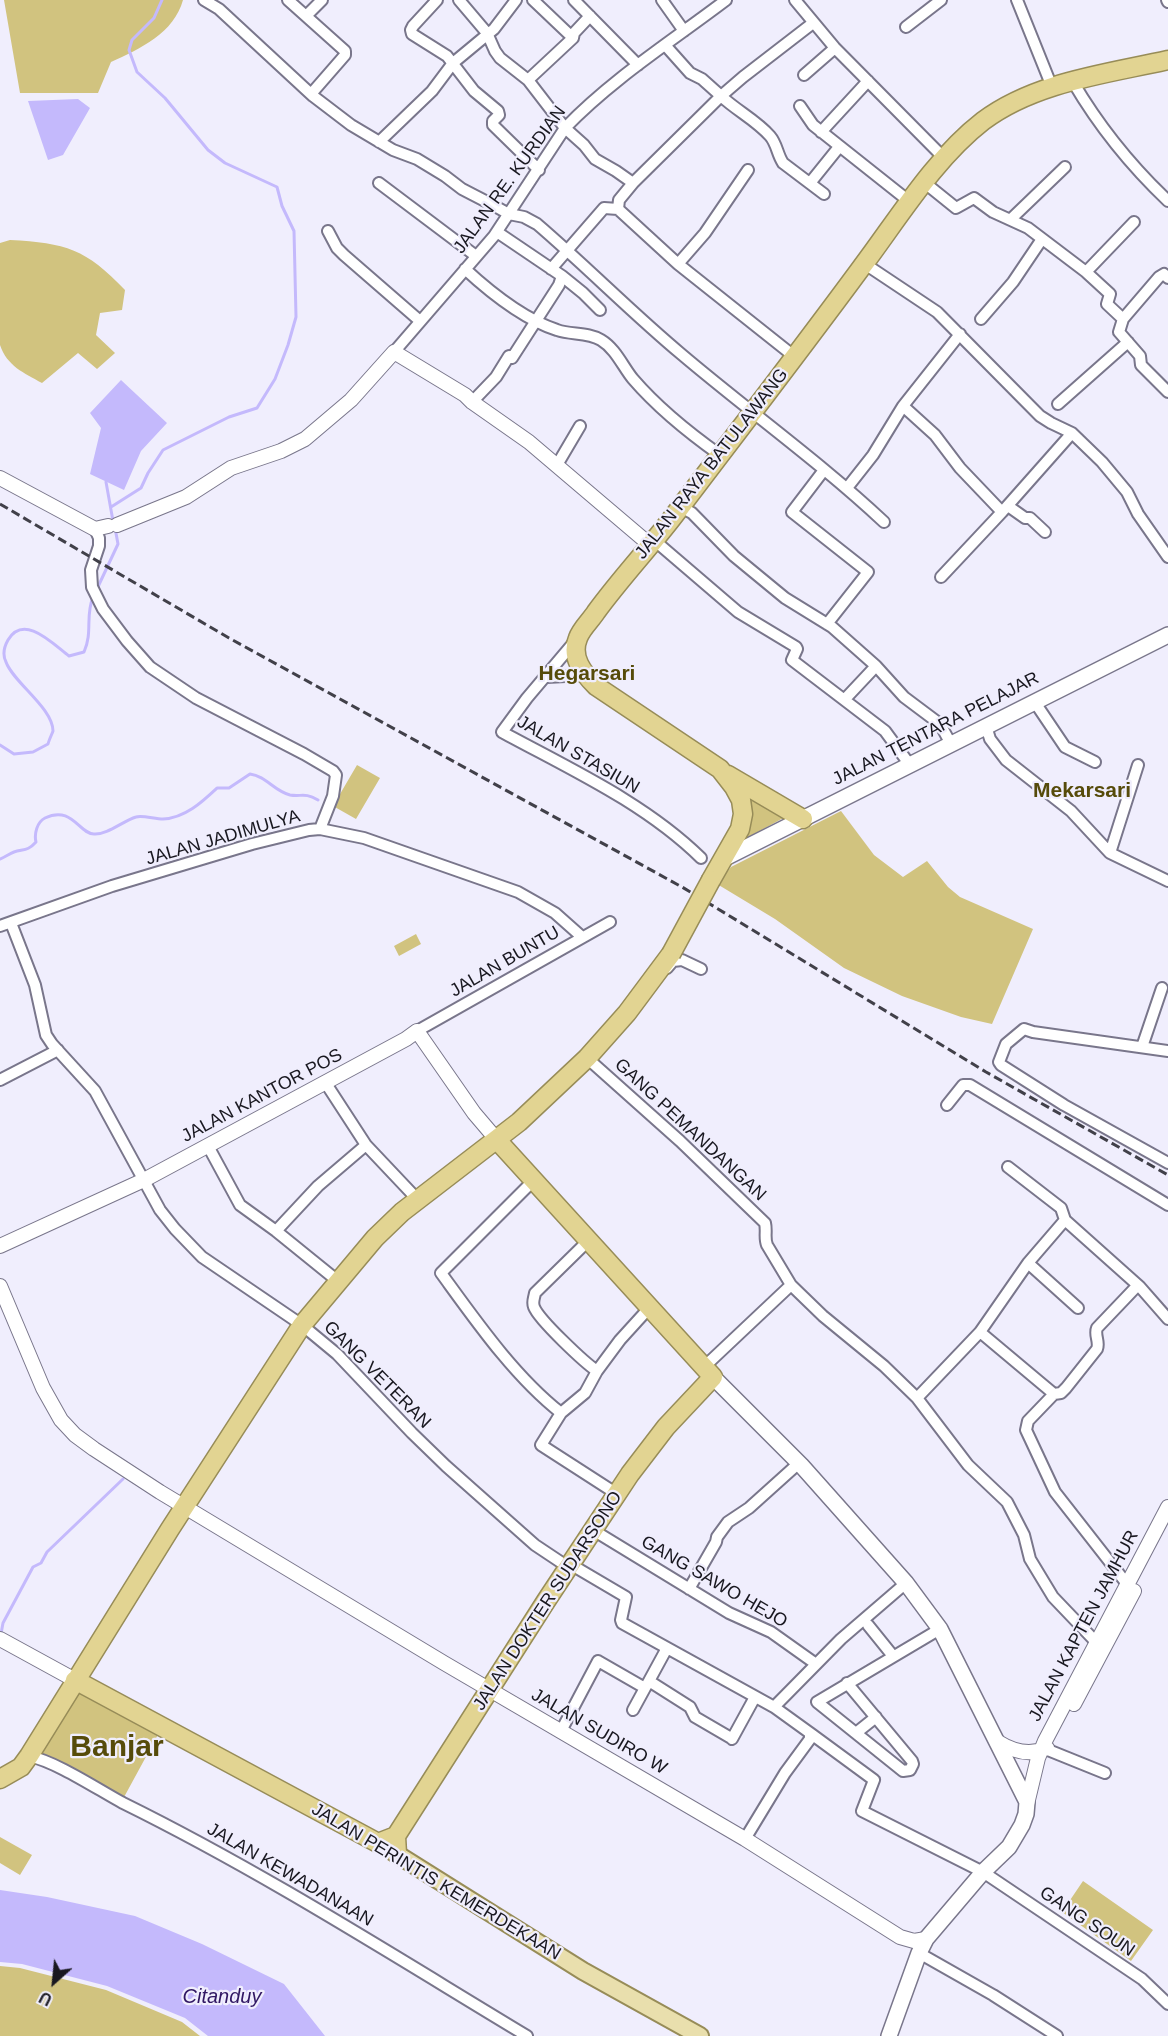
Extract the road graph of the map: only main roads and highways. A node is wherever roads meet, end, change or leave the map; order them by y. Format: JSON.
{"nodes":[{"id":1,"x":1168,"y":60,"type":"edge"},
{"id":2,"x":1168,"y":635,"type":"edge"},
{"id":3,"x":720,"y":769,"type":"junction"},
{"id":4,"x":803,"y":819,"type":"junction"},
{"id":5,"x":723,"y":859,"type":"junction"},
{"id":6,"x":496,"y":1140,"type":"junction"},
{"id":7,"x":709,"y":1372,"type":"junction"},
{"id":8,"x":75,"y":1680,"type":"junction"},
{"id":9,"x":0,"y":1779,"type":"edge"},
{"id":10,"x":397,"y":1845,"type":"junction"},
{"id":11,"x":700,"y":2036,"type":"edge"},
{"id":12,"x":889,"y":2036,"type":"edge"}],
"edges":[{"from":1,"to":3,"type":"highway","name":"JALAN RAYA BATULAWANG"},
{"from":2,"to":4,"type":"main road","name":"JALAN TENTARA PELAJAR"},
{"from":3,"to":4,"type":"highway"},
{"from":3,"to":5,"type":"highway"},
{"from":4,"to":5,"type":"main road","name":"JALAN TENTARA PELAJAR"},
{"from":5,"to":6,"type":"highway","bridge":true},
{"from":6,"to":7,"type":"highway"},
{"from":6,"to":8,"type":"highway"},
{"from":7,"to":10,"type":"highway","name":"JALAN DOKTER SUDARSONO"},
{"from":7,"to":12,"type":"main road","name":"JALAN KAPTEN JAMHUR"},
{"from":8,"to":9,"type":"highway"},
{"from":8,"to":10,"type":"highway","name":"JALAN PERINTIS KEMERDEKAAN"},
{"from":10,"to":11,"type":"main road","name":"JALAN PERINTIS KEMERDEKAAN"}]}
